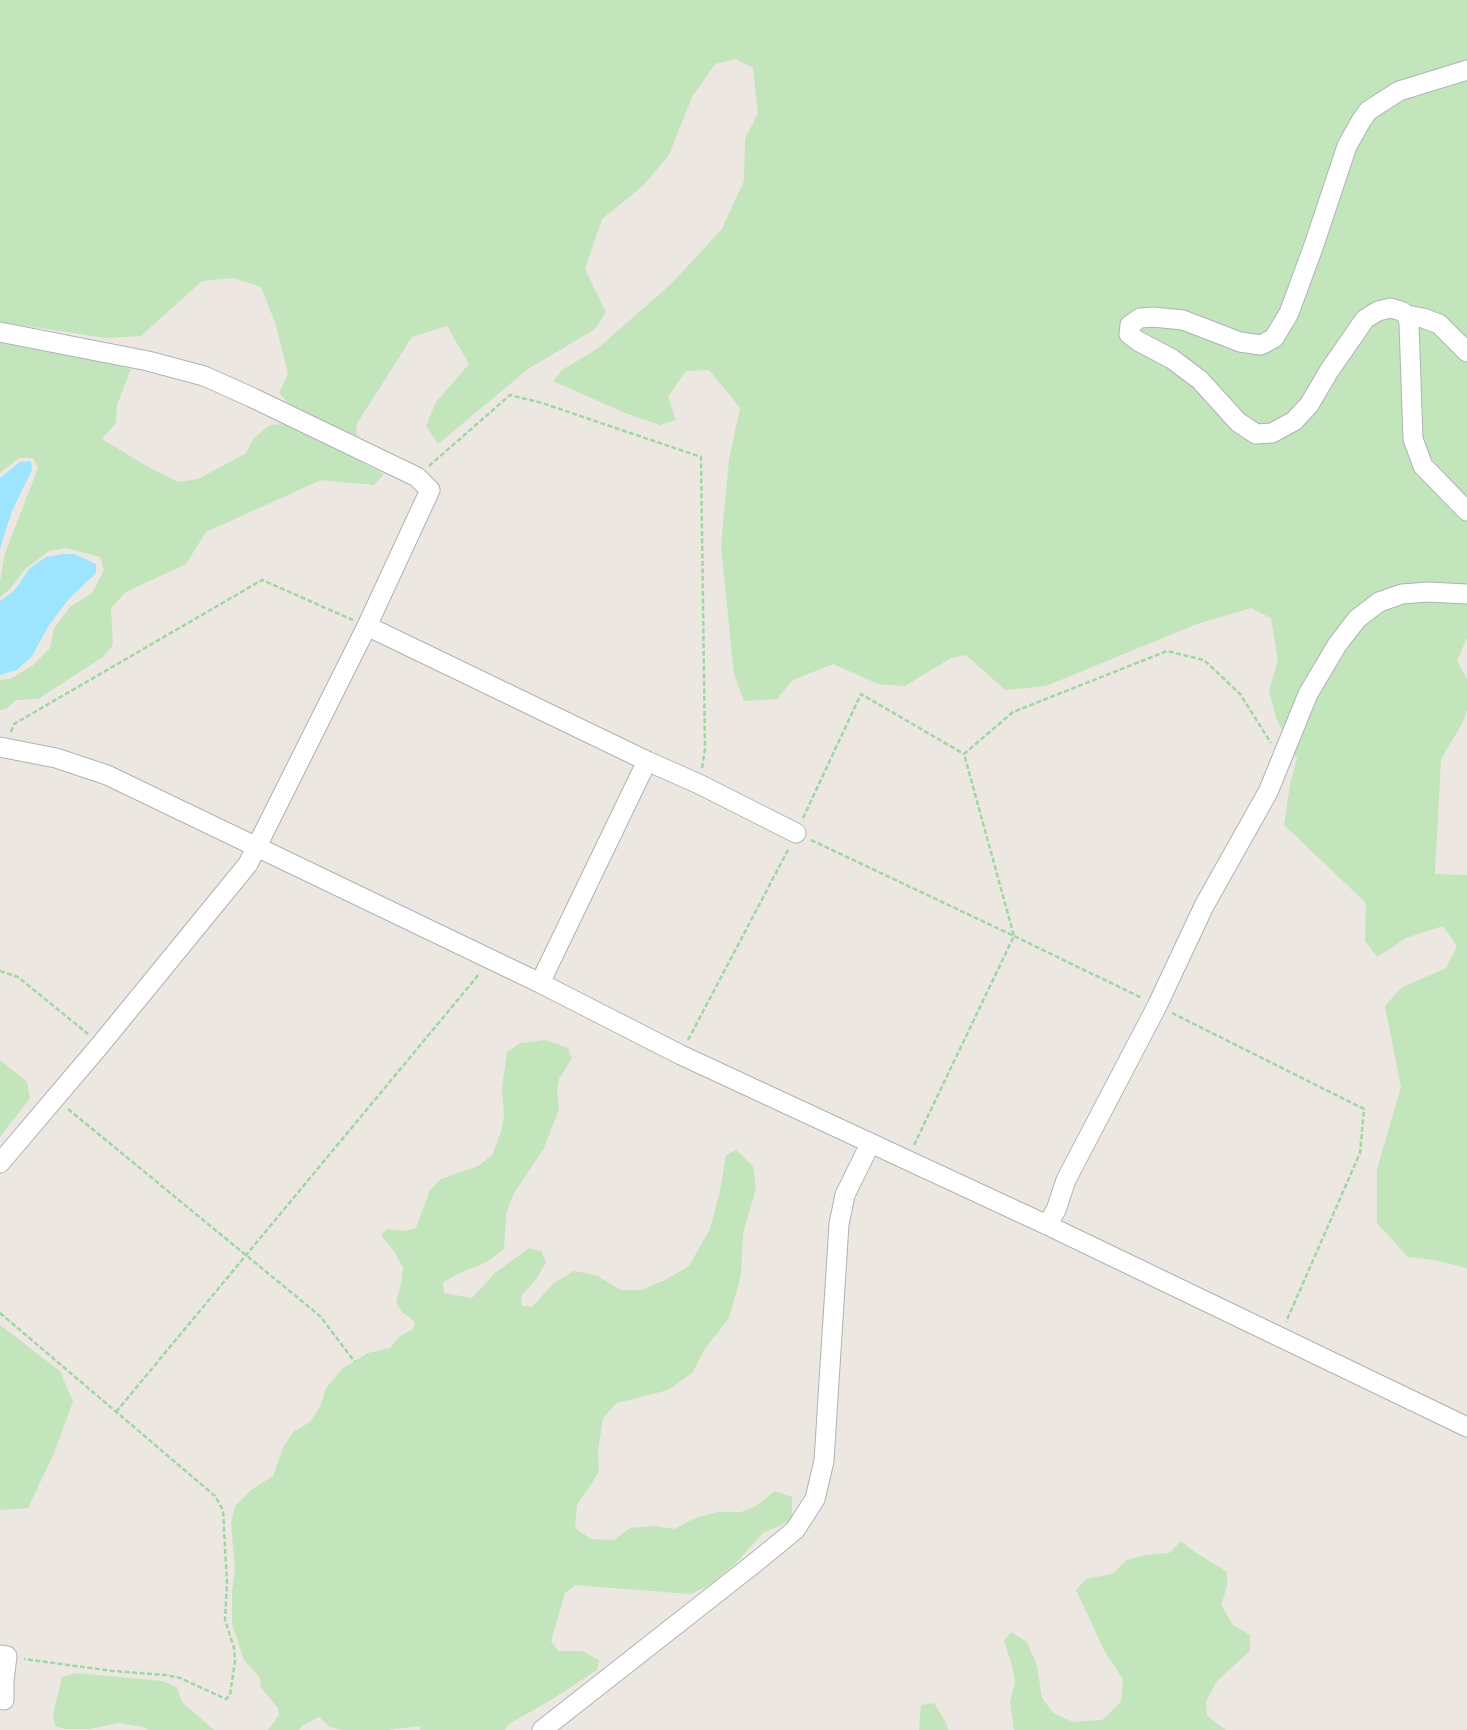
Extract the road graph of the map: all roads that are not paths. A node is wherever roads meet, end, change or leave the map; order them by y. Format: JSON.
{"nodes":[{"id":1,"x":1467,"y":70,"type":"edge"},
{"id":2,"x":1407,"y":315,"type":"junction"},
{"id":3,"x":0,"y":332,"type":"edge"},
{"id":4,"x":1467,"y":352,"type":"edge"},
{"id":5,"x":1467,"y":511,"type":"edge"},
{"id":6,"x":1467,"y":594,"type":"edge"},
{"id":7,"x":367,"y":626,"type":"junction"},
{"id":8,"x":3,"y":748,"type":"edge"},
{"id":9,"x":647,"y":761,"type":"junction"},
{"id":10,"x":796,"y":833,"type":"road end"},
{"id":11,"x":256,"y":847,"type":"junction"},
{"id":12,"x":540,"y":983,"type":"junction"},
{"id":13,"x":870,"y":1144,"type":"junction"},
{"id":14,"x":0,"y":1163,"type":"edge"},
{"id":15,"x":1048,"y":1226,"type":"junction"},
{"id":16,"x":1467,"y":1427,"type":"edge"},
{"id":17,"x":4,"y":1655,"type":"edge"},
{"id":18,"x":4,"y":1700,"type":"dead end"},
{"id":19,"x":542,"y":1730,"type":"edge"}],
"edges":[{"from":1,"to":2,"type":"street"},
{"from":2,"to":4,"type":"street"},
{"from":2,"to":5,"type":"street"},
{"from":3,"to":7,"type":"street"},
{"from":6,"to":15,"type":"street"},
{"from":7,"to":9,"type":"street"},
{"from":7,"to":11,"type":"street"},
{"from":8,"to":11,"type":"street"},
{"from":9,"to":10,"type":"street"},
{"from":9,"to":12,"type":"street"},
{"from":11,"to":12,"type":"street"},
{"from":11,"to":14,"type":"street"},
{"from":12,"to":13,"type":"street"},
{"from":13,"to":15,"type":"street"},
{"from":13,"to":19,"type":"street"},
{"from":15,"to":16,"type":"street"},
{"from":17,"to":18,"type":"street"}]}
